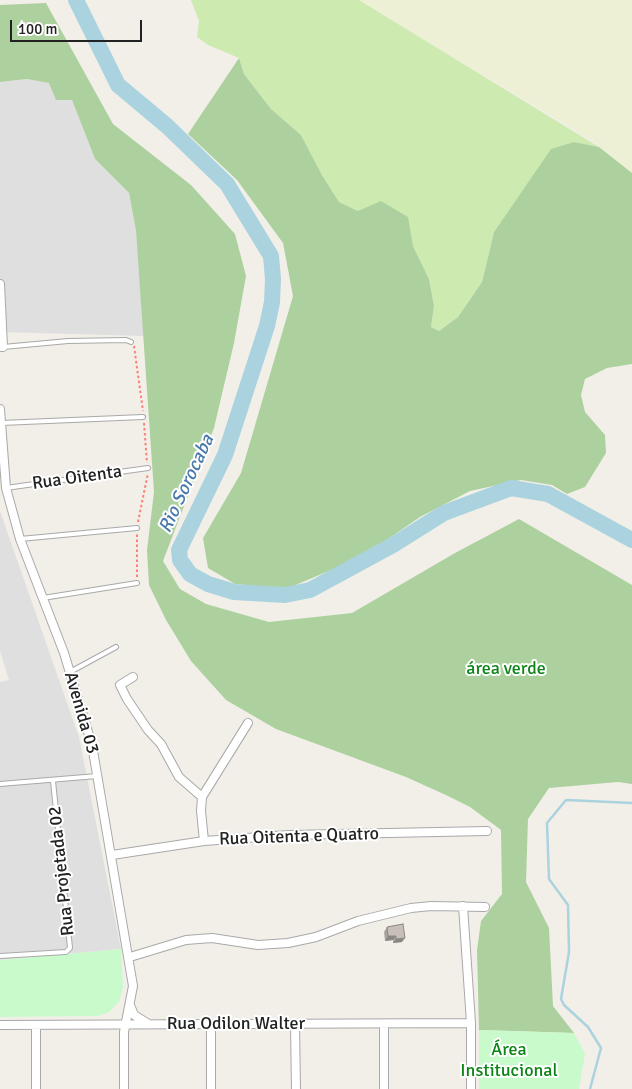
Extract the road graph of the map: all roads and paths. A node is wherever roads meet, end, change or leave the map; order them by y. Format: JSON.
{"nodes":[{"id":1,"x":0,"y":284,"type":"edge"},
{"id":2,"x":131,"y":342,"type":"dead end"},
{"id":3,"x":1,"y":347,"type":"edge"},
{"id":4,"x":0,"y":409,"type":"edge"},
{"id":5,"x":143,"y":417,"type":"dead end"},
{"id":6,"x":1,"y":423,"type":"edge"},
{"id":7,"x":148,"y":468,"type":"dead end"},
{"id":8,"x":6,"y":488,"type":"junction"},
{"id":9,"x":137,"y":528,"type":"dead end"},
{"id":10,"x":20,"y":539,"type":"junction"},
{"id":11,"x":137,"y":583,"type":"dead end"},
{"id":12,"x":41,"y":598,"type":"junction"},
{"id":13,"x":116,"y":646,"type":"dead end"},
{"id":14,"x":70,"y":672,"type":"junction"},
{"id":15,"x":133,"y":677,"type":"dead end"},
{"id":16,"x":248,"y":723,"type":"dead end"},
{"id":17,"x":97,"y":776,"type":"junction"},
{"id":18,"x":53,"y":781,"type":"junction"},
{"id":19,"x":0,"y":784,"type":"edge"},
{"id":20,"x":202,"y":797,"type":"junction"},
{"id":21,"x":487,"y":831,"type":"dead end"},
{"id":22,"x":204,"y":841,"type":"junction"},
{"id":23,"x":112,"y":855,"type":"junction"},
{"id":24,"x":463,"y":906,"type":"junction"},
{"id":25,"x":485,"y":907,"type":"dead end"},
{"id":26,"x":0,"y":956,"type":"edge"},
{"id":27,"x":130,"y":957,"type":"junction"},
{"id":28,"x":130,"y":1005,"type":"junction"},
{"id":29,"x":125,"y":1023,"type":"junction"},
{"id":30,"x":471,"y":1023,"type":"junction"},
{"id":31,"x":148,"y":1024,"type":"junction"},
{"id":32,"x":384,"y":1024,"type":"junction"},
{"id":33,"x":0,"y":1025,"type":"edge"},
{"id":34,"x":36,"y":1025,"type":"junction"},
{"id":35,"x":211,"y":1025,"type":"junction"},
{"id":36,"x":295,"y":1025,"type":"junction"},
{"id":37,"x":36,"y":1089,"type":"edge"},
{"id":38,"x":124,"y":1089,"type":"edge"},
{"id":39,"x":211,"y":1089,"type":"edge"},
{"id":40,"x":296,"y":1089,"type":"edge"},
{"id":41,"x":384,"y":1089,"type":"edge"},
{"id":42,"x":471,"y":1089,"type":"edge"}],
"edges":[{"from":1,"to":3,"type":"street"},
{"from":2,"to":3,"type":"lane"},
{"from":4,"to":6,"type":"street","name":"Avenida 03"},
{"from":5,"to":6,"type":"lane"},
{"from":6,"to":8,"type":"street","name":"Avenida 03"},
{"from":7,"to":8,"type":"lane","name":"Rua Oitenta"},
{"from":8,"to":10,"type":"street","name":"Avenida 03"},
{"from":9,"to":10,"type":"lane"},
{"from":10,"to":12,"type":"street","name":"Avenida 03"},
{"from":11,"to":12,"type":"lane"},
{"from":12,"to":14,"type":"street","name":"Avenida 03"},
{"from":13,"to":14,"type":"lane"},
{"from":14,"to":17,"type":"street","name":"Avenida 03"},
{"from":15,"to":20,"type":"street"},
{"from":16,"to":20,"type":"street"},
{"from":17,"to":18,"type":"lane"},
{"from":17,"to":23,"type":"street","name":"Avenida 03"},
{"from":18,"to":19,"type":"lane"},
{"from":18,"to":26,"type":"lane","name":"Rua Projetada 02"},
{"from":20,"to":22,"type":"street"},
{"from":21,"to":22,"type":"street","name":"Rua Oitenta e Quatro"},
{"from":22,"to":23,"type":"street","name":"Rua Oitenta e Quatro"},
{"from":23,"to":27,"type":"street","name":"Avenida 03"},
{"from":24,"to":25,"type":"street"},
{"from":24,"to":27,"type":"street"},
{"from":24,"to":30,"type":"street"},
{"from":27,"to":28,"type":"street","name":"Avenida 03"},
{"from":28,"to":29,"type":"street","name":"Avenida 03"},
{"from":28,"to":31,"type":"street"},
{"from":29,"to":31,"type":"street","name":"Rua Odilon Walter"},
{"from":29,"to":34,"type":"street","name":"Rua Odilon Walter"},
{"from":29,"to":38,"type":"street","name":"Avenida 03"},
{"from":30,"to":32,"type":"street","name":"Rua Odilon Walter"},
{"from":30,"to":42,"type":"street"},
{"from":31,"to":35,"type":"street","name":"Rua Odilon Walter"},
{"from":32,"to":36,"type":"street","name":"Rua Odilon Walter"},
{"from":32,"to":41,"type":"street"},
{"from":33,"to":34,"type":"street","name":"Rua Odilon Walter"},
{"from":34,"to":37,"type":"street"},
{"from":35,"to":36,"type":"street","name":"Rua Odilon Walter"},
{"from":35,"to":39,"type":"street"},
{"from":36,"to":40,"type":"street"}]}
